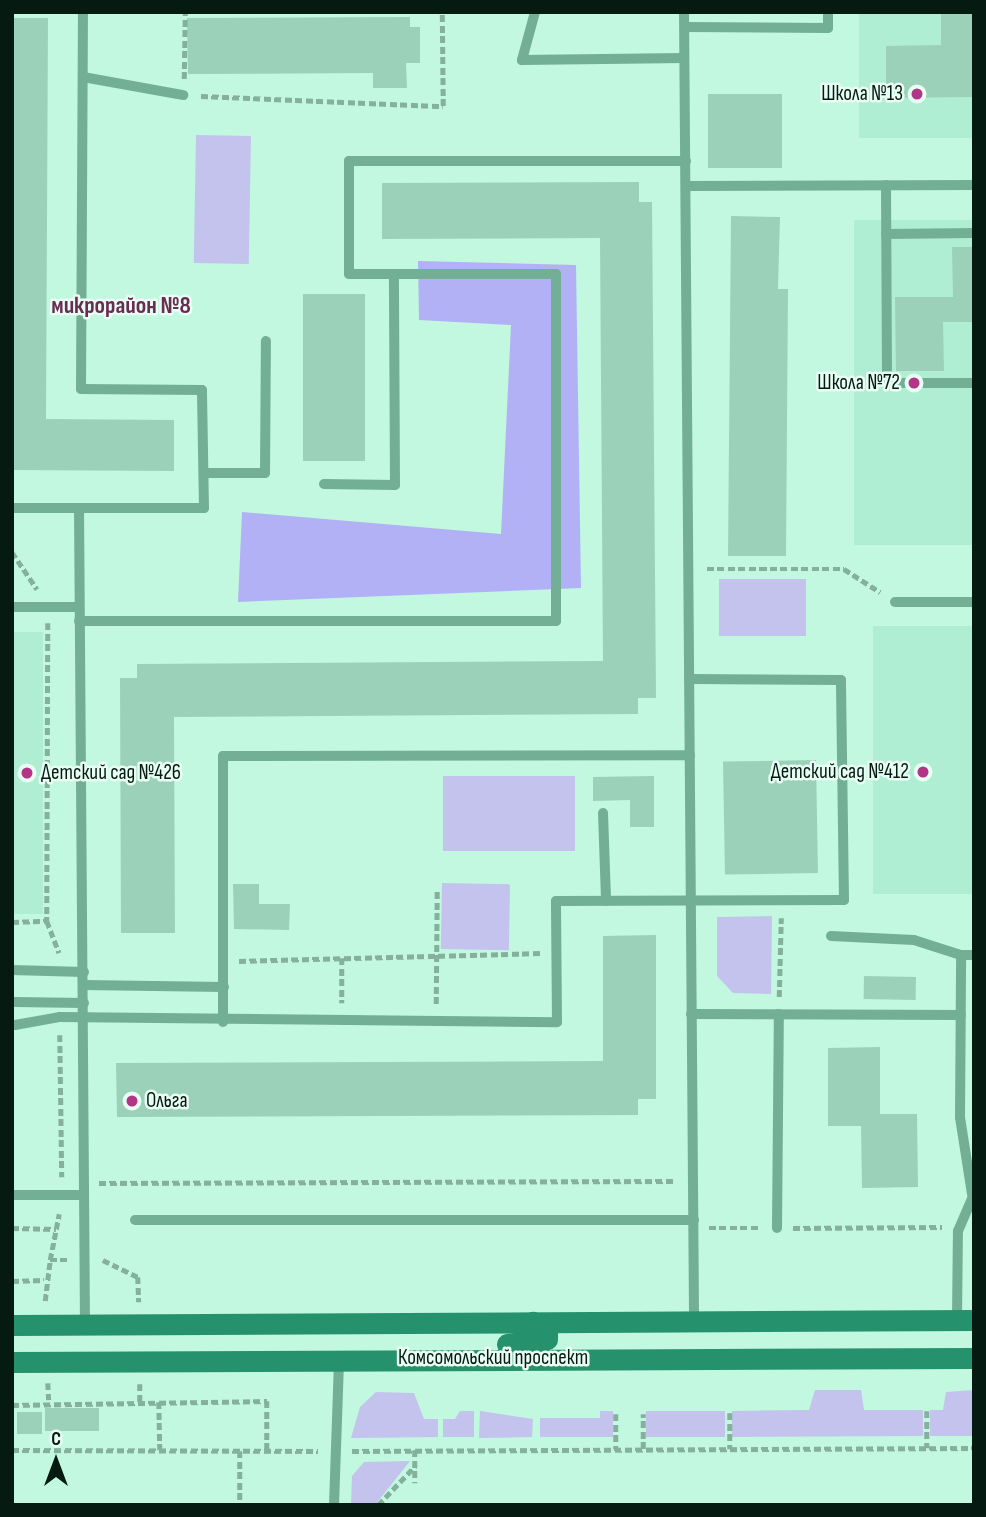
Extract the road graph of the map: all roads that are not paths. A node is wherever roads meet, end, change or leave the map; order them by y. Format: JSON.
{"nodes":[{"id":1,"x":83,"y":12,"type":"edge"},
{"id":2,"x":535,"y":12,"type":"edge"},
{"id":3,"x":684,"y":12,"type":"edge"},
{"id":4,"x":828,"y":12,"type":"edge"},
{"id":5,"x":685,"y":27,"type":"junction"},
{"id":6,"x":684,"y":58,"type":"junction"},
{"id":7,"x":83,"y":77,"type":"junction"},
{"id":8,"x":183,"y":95,"type":"road end"},
{"id":9,"x":685,"y":161,"type":"junction"},
{"id":10,"x":886,"y":185,"type":"junction"},
{"id":11,"x":974,"y":185,"type":"edge"},
{"id":12,"x":685,"y":186,"type":"junction"},
{"id":13,"x":974,"y":233,"type":"edge"},
{"id":14,"x":886,"y":234,"type":"junction"},
{"id":15,"x":394,"y":274,"type":"junction"},
{"id":16,"x":266,"y":341,"type":"dead end"},
{"id":17,"x":974,"y":383,"type":"edge"},
{"id":18,"x":204,"y":472,"type":"junction"},
{"id":19,"x":324,"y":484,"type":"dead end"},
{"id":20,"x":12,"y":508,"type":"edge"},
{"id":21,"x":79,"y":508,"type":"junction"},
{"id":22,"x":895,"y":602,"type":"road end"},
{"id":23,"x":974,"y":602,"type":"edge"},
{"id":24,"x":12,"y":607,"type":"edge"},
{"id":25,"x":79,"y":607,"type":"junction"},
{"id":26,"x":79,"y":621,"type":"junction"},
{"id":27,"x":689,"y":679,"type":"junction"},
{"id":28,"x":690,"y":755,"type":"junction"},
{"id":29,"x":603,"y":813,"type":"dead end"},
{"id":30,"x":606,"y":901,"type":"junction"},
{"id":31,"x":691,"y":901,"type":"junction"},
{"id":32,"x":831,"y":936,"type":"dead end"},
{"id":33,"x":961,"y":955,"type":"junction"},
{"id":34,"x":974,"y":955,"type":"edge"},
{"id":35,"x":12,"y":970,"type":"edge"},
{"id":36,"x":84,"y":972,"type":"junction"},
{"id":37,"x":84,"y":985,"type":"junction"},
{"id":38,"x":224,"y":987,"type":"junction"},
{"id":39,"x":15,"y":1002,"type":"dead end"},
{"id":40,"x":84,"y":1003,"type":"junction"},
{"id":41,"x":691,"y":1014,"type":"junction"},
{"id":42,"x":779,"y":1014,"type":"junction"},
{"id":43,"x":961,"y":1015,"type":"junction"},
{"id":44,"x":83,"y":1018,"type":"junction"},
{"id":45,"x":223,"y":1022,"type":"junction"},
{"id":46,"x":15,"y":1024,"type":"dead end"},
{"id":47,"x":973,"y":1194,"type":"edge"},
{"id":48,"x":12,"y":1195,"type":"edge"},
{"id":49,"x":83,"y":1195,"type":"junction"},
{"id":50,"x":135,"y":1220,"type":"dead end"},
{"id":51,"x":694,"y":1224,"type":"junction"},
{"id":52,"x":777,"y":1228,"type":"road end"},
{"id":53,"x":965,"y":1320,"type":"edge"},
{"id":54,"x":694,"y":1321,"type":"junction"},
{"id":55,"x":533,"y":1322,"type":"junction"},
{"id":56,"x":12,"y":1325,"type":"edge"},
{"id":57,"x":85,"y":1325,"type":"junction"},
{"id":58,"x":283,"y":1358,"type":"junction"},
{"id":59,"x":974,"y":1358,"type":"edge"},
{"id":60,"x":339,"y":1359,"type":"junction"},
{"id":61,"x":86,"y":1360,"type":"junction"},
{"id":62,"x":12,"y":1362,"type":"edge"},
{"id":63,"x":334,"y":1505,"type":"edge"}],
"edges":[{"from":1,"to":7,"type":"lane"},
{"from":2,"to":6,"type":"lane"},
{"from":3,"to":5,"type":"lane"},
{"from":4,"to":5,"type":"lane"},
{"from":5,"to":6,"type":"lane"},
{"from":6,"to":9,"type":"lane"},
{"from":7,"to":8,"type":"lane"},
{"from":7,"to":18,"type":"lane"},
{"from":9,"to":12,"type":"lane"},
{"from":9,"to":15,"type":"lane"},
{"from":10,"to":11,"type":"lane"},
{"from":10,"to":12,"type":"lane"},
{"from":10,"to":14,"type":"lane"},
{"from":12,"to":27,"type":"lane"},
{"from":13,"to":14,"type":"lane"},
{"from":14,"to":17,"type":"lane"},
{"from":15,"to":19,"type":"lane"},
{"from":15,"to":26,"type":"lane"},
{"from":16,"to":18,"type":"lane"},
{"from":18,"to":21,"type":"lane"},
{"from":20,"to":21,"type":"lane"},
{"from":21,"to":25,"type":"lane"},
{"from":22,"to":23,"type":"lane"},
{"from":24,"to":25,"type":"lane"},
{"from":25,"to":26,"type":"lane"},
{"from":26,"to":36,"type":"lane"},
{"from":27,"to":28,"type":"lane"},
{"from":27,"to":31,"type":"lane"},
{"from":28,"to":31,"type":"lane"},
{"from":28,"to":38,"type":"lane"},
{"from":29,"to":30,"type":"lane"},
{"from":30,"to":31,"type":"lane"},
{"from":30,"to":45,"type":"lane"},
{"from":31,"to":41,"type":"lane"},
{"from":32,"to":33,"type":"lane"},
{"from":33,"to":34,"type":"lane"},
{"from":33,"to":43,"type":"lane"},
{"from":35,"to":36,"type":"lane"},
{"from":36,"to":37,"type":"lane"},
{"from":37,"to":38,"type":"lane"},
{"from":37,"to":40,"type":"lane"},
{"from":38,"to":45,"type":"lane"},
{"from":39,"to":40,"type":"lane"},
{"from":40,"to":44,"type":"lane"},
{"from":41,"to":42,"type":"lane"},
{"from":41,"to":51,"type":"lane"},
{"from":42,"to":43,"type":"lane"},
{"from":42,"to":52,"type":"lane"},
{"from":43,"to":47,"type":"lane"},
{"from":44,"to":45,"type":"lane"},
{"from":44,"to":46,"type":"lane"},
{"from":44,"to":49,"type":"lane"},
{"from":47,"to":53,"type":"lane"},
{"from":48,"to":49,"type":"lane"},
{"from":49,"to":57,"type":"lane"},
{"from":50,"to":51,"type":"lane"},
{"from":51,"to":54,"type":"lane"},
{"from":53,"to":54,"type":"main road","name":"Комсомольский проспект"},
{"from":54,"to":55,"type":"main road","name":"Комсомольский проспект"},
{"from":55,"to":57,"type":"main road","name":"Комсомольский проспект"},
{"from":55,"to":58,"type":"main road"},
{"from":56,"to":57,"type":"main road","name":"Комсомольский проспект"},
{"from":57,"to":61,"type":"main road"},
{"from":58,"to":60,"type":"main road","name":"Комсомольский проспект"},
{"from":58,"to":61,"type":"main road","name":"Комсомольский проспект"},
{"from":59,"to":60,"type":"main road","name":"Комсомольский проспект"},
{"from":60,"to":63,"type":"lane"},
{"from":61,"to":62,"type":"main road","name":"Комсомольский проспект"}]}
